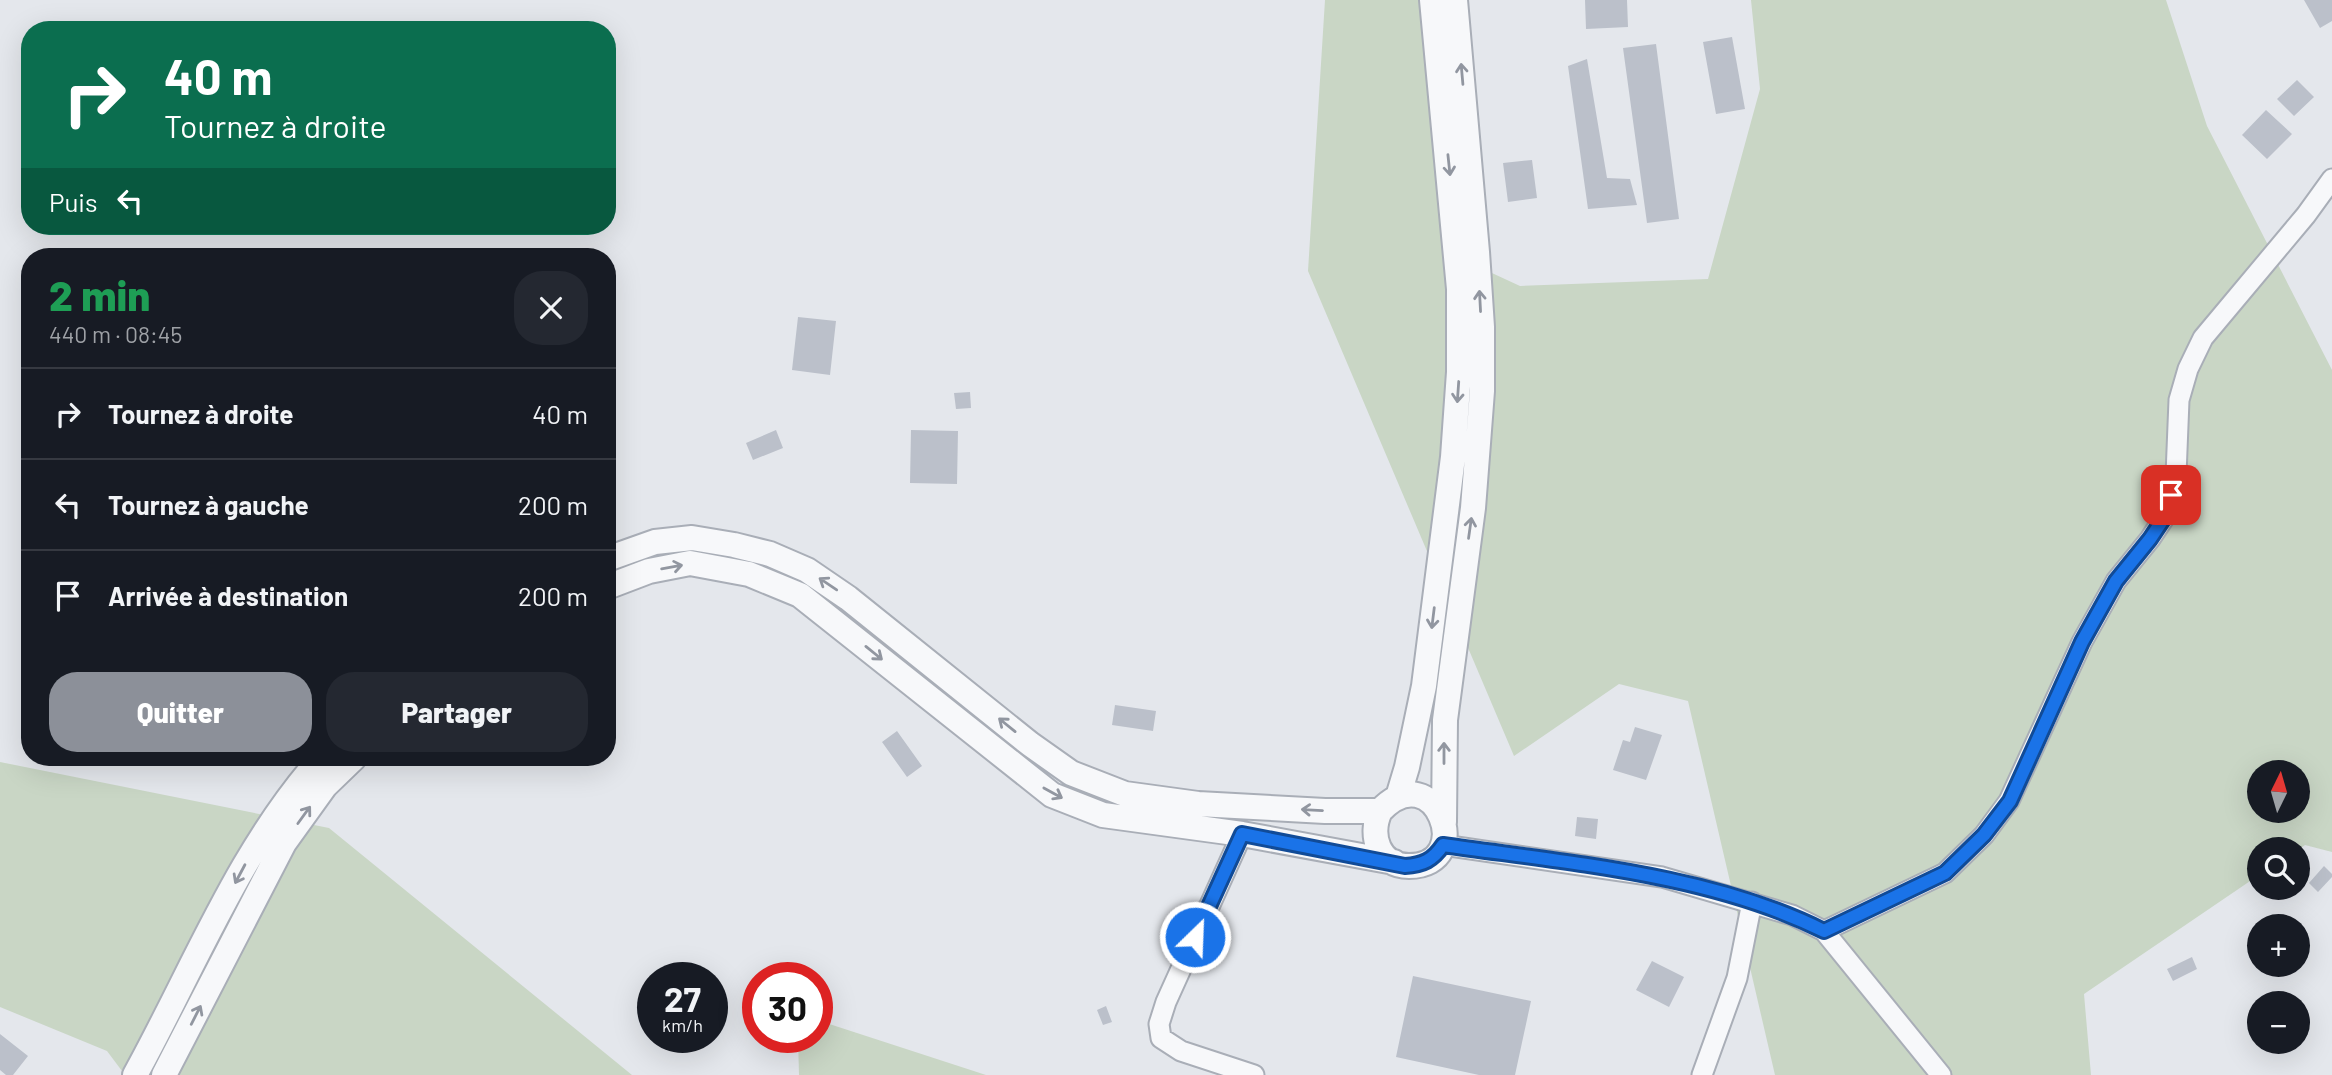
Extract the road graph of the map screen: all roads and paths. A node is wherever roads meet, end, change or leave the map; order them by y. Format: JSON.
{"nodes":[{"id":1,"x":1432,"y":0,"type":"edge"},
{"id":2,"x":1455,"y":0,"type":"edge"},
{"id":3,"x":2332,"y":179,"type":"edge"},
{"id":4,"x":616,"y":556,"type":"edge"},
{"id":5,"x":616,"y":584,"type":"edge"},
{"id":6,"x":315,"y":766,"type":"edge"},
{"id":7,"x":346,"y":766,"type":"edge"},
{"id":8,"x":1389,"y":804,"type":"junction"},
{"id":9,"x":1443,"y":833,"type":"junction"},
{"id":10,"x":1242,"y":834,"type":"junction"},
{"id":11,"x":1394,"y":862,"type":"junction"},
{"id":12,"x":1752,"y":902,"type":"junction"},
{"id":13,"x":1824,"y":931,"type":"junction"},
{"id":14,"x":135,"y":1075,"type":"edge"},
{"id":15,"x":164,"y":1075,"type":"edge"},
{"id":16,"x":1254,"y":1075,"type":"edge"},
{"id":17,"x":1702,"y":1075,"type":"edge"},
{"id":18,"x":1941,"y":1075,"type":"edge"}],
"edges":[{"from":1,"to":8,"type":"street","one_way":true},
{"from":9,"to":2,"type":"street","one_way":true},
{"from":3,"to":13,"type":"street"},
{"from":8,"to":4,"type":"street","one_way":true},
{"from":5,"to":10,"type":"street","one_way":true},
{"from":6,"to":14,"type":"street","one_way":true},
{"from":15,"to":7,"type":"street","one_way":true},
{"from":8,"to":9,"type":"street"},
{"from":8,"to":11,"type":"street"},
{"from":9,"to":11,"type":"street"},
{"from":9,"to":12,"type":"street"},
{"from":10,"to":11,"type":"street"},
{"from":10,"to":16,"type":"street"},
{"from":12,"to":13,"type":"street"},
{"from":12,"to":17,"type":"street"},
{"from":13,"to":18,"type":"street"}]}
